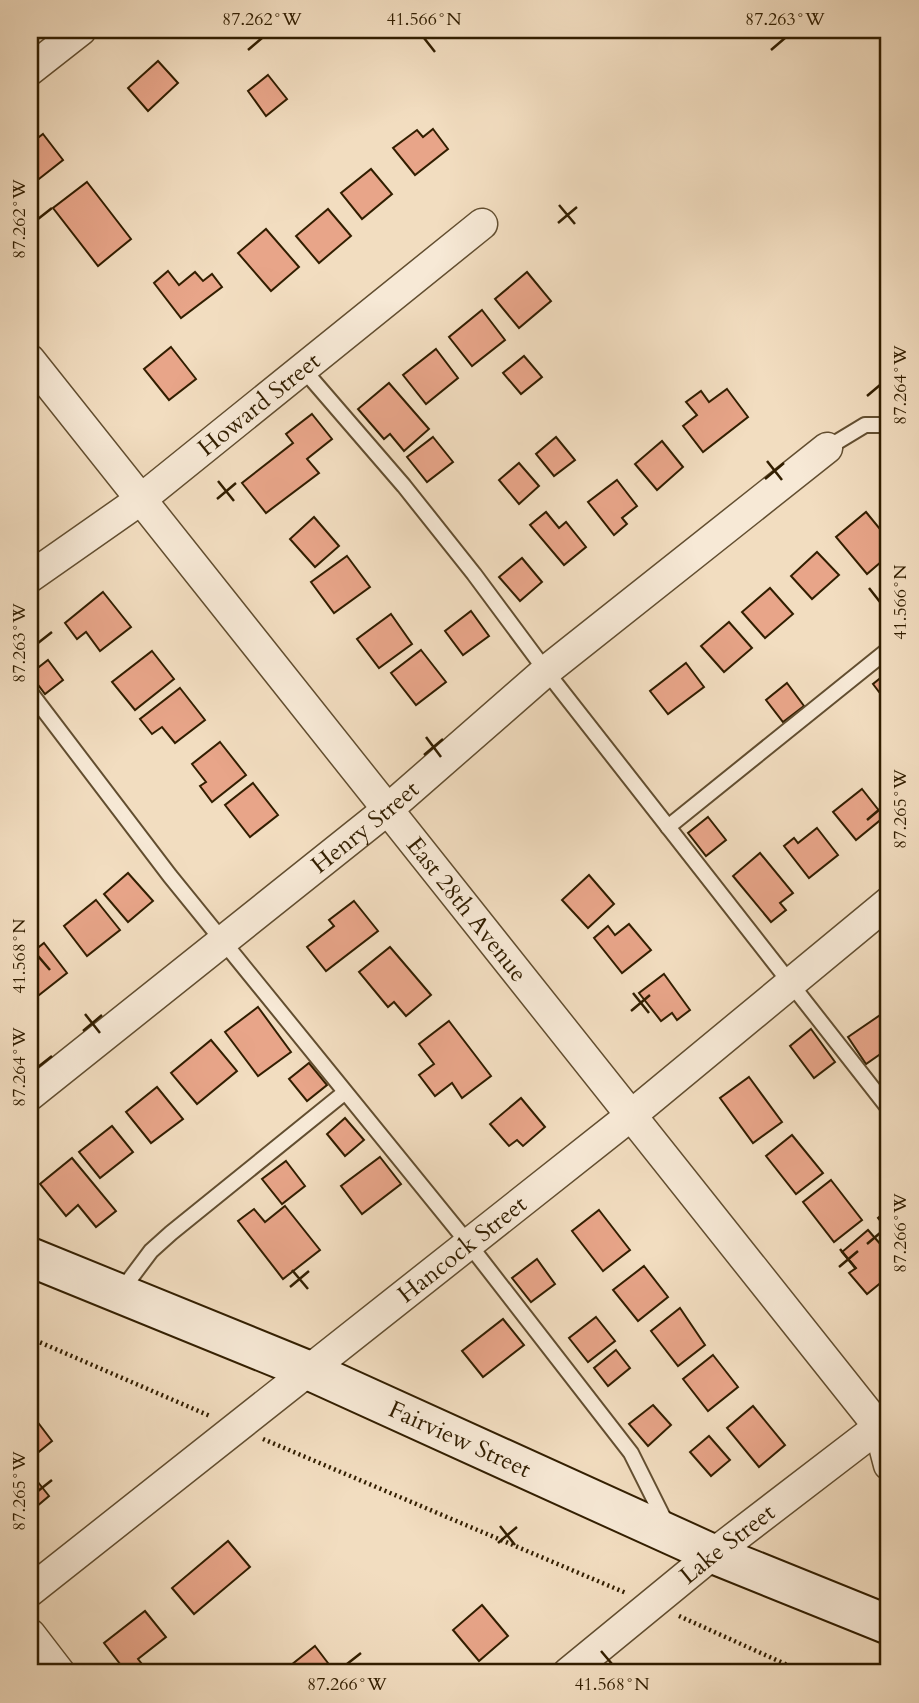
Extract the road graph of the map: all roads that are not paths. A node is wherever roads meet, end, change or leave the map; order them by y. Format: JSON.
{"nodes":[{"id":1,"x":82,"y":30,"type":"edge"},
{"id":2,"x":30,"y":70,"type":"edge"},
{"id":3,"x":482,"y":224,"type":"dead end"},
{"id":4,"x":30,"y":360,"type":"edge"},
{"id":5,"x":303,"y":369,"type":"junction"},
{"id":6,"x":889,"y":425,"type":"edge"},
{"id":7,"x":827,"y":448,"type":"joint"},
{"id":8,"x":140,"y":500,"type":"junction"},
{"id":9,"x":30,"y":577,"type":"edge"},
{"id":10,"x":889,"y":649,"type":"edge"},
{"id":11,"x":546,"y":671,"type":"junction"},
{"id":12,"x":30,"y":692,"type":"edge"},
{"id":13,"x":387,"y":810,"type":"junction"},
{"id":14,"x":668,"y":827,"type":"junction"},
{"id":15,"x":889,"y":902,"type":"edge"},
{"id":16,"x":224,"y":942,"type":"junction"},
{"id":17,"x":790,"y":982,"type":"junction"},
{"id":18,"x":344,"y":1093,"type":"junction"},
{"id":19,"x":30,"y":1095,"type":"edge"},
{"id":20,"x":889,"y":1110,"type":"edge"},
{"id":21,"x":629,"y":1117,"type":"junction"},
{"id":22,"x":468,"y":1242,"type":"junction"},
{"id":23,"x":30,"y":1257,"type":"edge"},
{"id":24,"x":118,"y":1295,"type":"junction"},
{"id":25,"x":310,"y":1371,"type":"junction"},
{"id":26,"x":884,"y":1423,"type":"edge"},
{"id":27,"x":889,"y":1465,"type":"edge"},
{"id":28,"x":670,"y":1533,"type":"junction"},
{"id":29,"x":713,"y":1554,"type":"junction"},
{"id":30,"x":30,"y":1591,"type":"edge"},
{"id":31,"x":889,"y":1625,"type":"edge"},
{"id":32,"x":30,"y":1634,"type":"edge"},
{"id":33,"x":60,"y":1673,"type":"edge"},
{"id":34,"x":568,"y":1673,"type":"edge"}],
"edges":[{"from":1,"to":2,"type":"street"},
{"from":3,"to":5,"type":"street","name":"Howard Street"},
{"from":4,"to":8,"type":"street","name":"East 28th Avenue"},
{"from":5,"to":8,"type":"street","name":"Howard Street"},
{"from":5,"to":11,"type":"lane"},
{"from":6,"to":7,"type":"lane"},
{"from":7,"to":11,"type":"street","name":"Henry Street"},
{"from":8,"to":9,"type":"street","name":"Howard Street"},
{"from":8,"to":13,"type":"street","name":"East 28th Avenue"},
{"from":10,"to":14,"type":"lane"},
{"from":11,"to":13,"type":"street","name":"Henry Street"},
{"from":11,"to":14,"type":"lane"},
{"from":12,"to":16,"type":"lane"},
{"from":13,"to":16,"type":"street","name":"Henry Street"},
{"from":13,"to":21,"type":"street","name":"East 28th Avenue"},
{"from":14,"to":17,"type":"lane"},
{"from":15,"to":17,"type":"street","name":"Hancock Street"},
{"from":16,"to":18,"type":"lane"},
{"from":16,"to":19,"type":"street","name":"Henry Street"},
{"from":17,"to":20,"type":"lane"},
{"from":17,"to":21,"type":"street","name":"Hancock Street"},
{"from":18,"to":22,"type":"lane"},
{"from":18,"to":24,"type":"lane"},
{"from":21,"to":22,"type":"street","name":"Hancock Street"},
{"from":21,"to":26,"type":"street","name":"East 28th Avenue"},
{"from":22,"to":25,"type":"street","name":"Hancock Street"},
{"from":22,"to":28,"type":"lane"},
{"from":23,"to":24,"type":"street","name":"Fairview Street"},
{"from":24,"to":25,"type":"street","name":"Fairview Street"},
{"from":25,"to":28,"type":"street","name":"Fairview Street"},
{"from":25,"to":30,"type":"street","name":"Hancock Street"},
{"from":26,"to":27,"type":"street","name":"East 28th Avenue"},
{"from":26,"to":29,"type":"street","name":"Lake Street"},
{"from":28,"to":29,"type":"street","name":"Fairview Street"},
{"from":29,"to":31,"type":"street","name":"Fairview Street"},
{"from":29,"to":34,"type":"street","name":"Lake Street"},
{"from":32,"to":33,"type":"street"}]}
